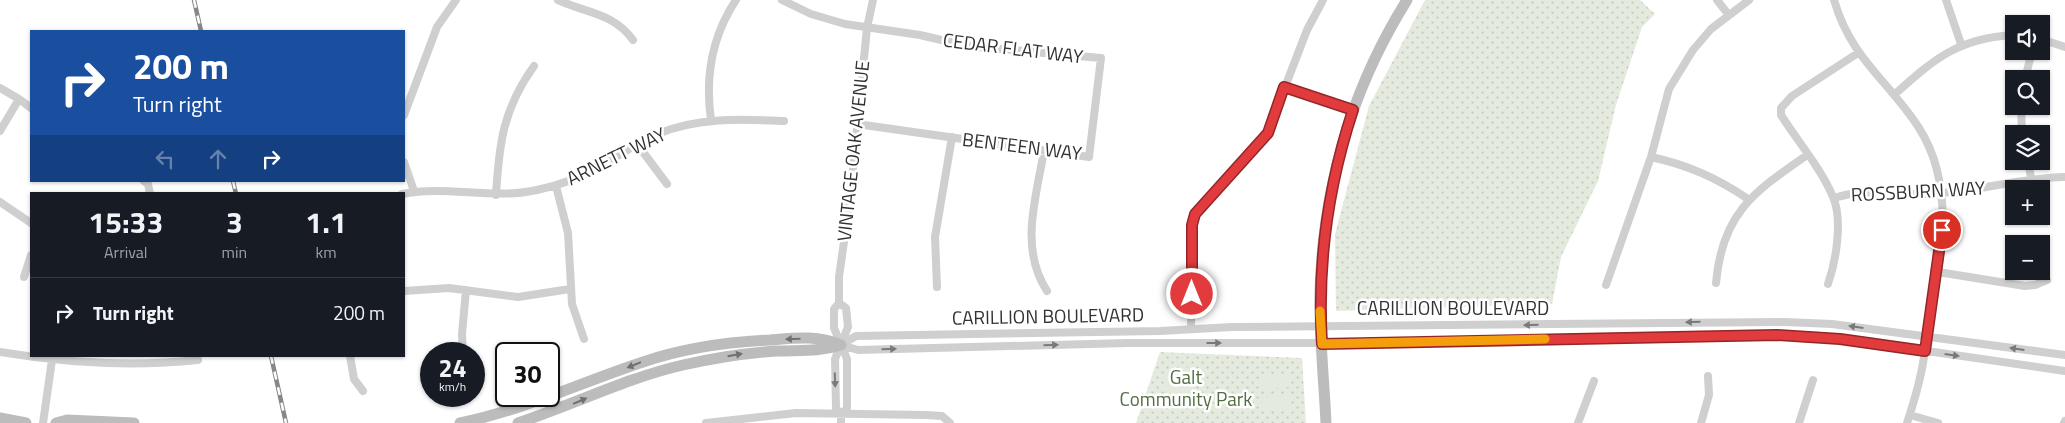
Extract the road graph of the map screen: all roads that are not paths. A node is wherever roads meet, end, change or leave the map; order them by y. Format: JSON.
{"nodes":[{"id":1,"x":456,"y":0,"type":"edge"},
{"id":2,"x":558,"y":0,"type":"edge"},
{"id":3,"x":736,"y":0,"type":"edge"},
{"id":4,"x":782,"y":0,"type":"edge"},
{"id":5,"x":873,"y":0,"type":"edge"},
{"id":6,"x":1323,"y":0,"type":"edge"},
{"id":7,"x":1406,"y":0,"type":"edge"},
{"id":8,"x":1716,"y":0,"type":"edge"},
{"id":9,"x":1750,"y":0,"type":"edge"},
{"id":10,"x":1834,"y":0,"type":"edge"},
{"id":11,"x":1946,"y":0,"type":"edge"},
{"id":12,"x":1728,"y":14,"type":"junction"},
{"id":13,"x":867,"y":28,"type":"junction"},
{"id":14,"x":2005,"y":36,"type":"edge"},
{"id":15,"x":633,"y":40,"type":"dead end"},
{"id":16,"x":2050,"y":42,"type":"edge"},
{"id":17,"x":1961,"y":44,"type":"junction"},
{"id":18,"x":2065,"y":47,"type":"edge"},
{"id":19,"x":1858,"y":53,"type":"junction"},
{"id":20,"x":1101,"y":58,"type":"joint"},
{"id":21,"x":534,"y":66,"type":"dead end"},
{"id":22,"x":1284,"y":87,"type":"junction"},
{"id":23,"x":0,"y":88,"type":"edge"},
{"id":24,"x":1894,"y":95,"type":"junction"},
{"id":25,"x":19,"y":99,"type":"junction"},
{"id":26,"x":30,"y":107,"type":"edge"},
{"id":27,"x":1353,"y":110,"type":"junction"},
{"id":28,"x":405,"y":112,"type":"edge"},
{"id":29,"x":711,"y":120,"type":"junction"},
{"id":30,"x":784,"y":121,"type":"dead end"},
{"id":31,"x":857,"y":124,"type":"junction"},
{"id":32,"x":0,"y":131,"type":"edge"},
{"id":33,"x":952,"y":137,"type":"junction"},
{"id":34,"x":637,"y":144,"type":"junction"},
{"id":35,"x":1044,"y":151,"type":"junction"},
{"id":36,"x":1807,"y":155,"type":"junction"},
{"id":37,"x":1651,"y":157,"type":"junction"},
{"id":38,"x":405,"y":165,"type":"edge"},
{"id":39,"x":2030,"y":170,"type":"edge"},
{"id":40,"x":2065,"y":177,"type":"edge"},
{"id":41,"x":2031,"y":178,"type":"junction"},
{"id":42,"x":667,"y":184,"type":"dead end"},
{"id":43,"x":556,"y":186,"type":"junction"},
{"id":44,"x":414,"y":191,"type":"junction"},
{"id":45,"x":1941,"y":192,"type":"junction"},
{"id":46,"x":405,"y":193,"type":"edge"},
{"id":47,"x":496,"y":195,"type":"junction"},
{"id":48,"x":1834,"y":198,"type":"junction"},
{"id":49,"x":1748,"y":199,"type":"junction"},
{"id":50,"x":0,"y":202,"type":"edge"},
{"id":51,"x":30,"y":222,"type":"edge"},
{"id":52,"x":30,"y":258,"type":"edge"},
{"id":53,"x":1938,"y":272,"type":"junction"},
{"id":54,"x":24,"y":277,"type":"dead end"},
{"id":55,"x":2047,"y":280,"type":"dead end"},
{"id":56,"x":1716,"y":283,"type":"dead end"},
{"id":57,"x":1828,"y":284,"type":"dead end"},
{"id":58,"x":1606,"y":285,"type":"dead end"},
{"id":59,"x":937,"y":287,"type":"dead end"},
{"id":60,"x":570,"y":289,"type":"junction"},
{"id":61,"x":405,"y":290,"type":"edge"},
{"id":62,"x":466,"y":290,"type":"junction"},
{"id":63,"x":1047,"y":290,"type":"dead end"},
{"id":64,"x":839,"y":303,"type":"junction"},
{"id":65,"x":1321,"y":326,"type":"junction"},
{"id":66,"x":1191,"y":329,"type":"junction"},
{"id":67,"x":1927,"y":337,"type":"junction"},
{"id":68,"x":584,"y":339,"type":"dead end"},
{"id":69,"x":462,"y":342,"type":"edge"},
{"id":70,"x":1322,"y":344,"type":"junction"},
{"id":71,"x":841,"y":345,"type":"junction"},
{"id":72,"x":1925,"y":351,"type":"junction"},
{"id":73,"x":0,"y":352,"type":"edge"},
{"id":74,"x":2065,"y":356,"type":"edge"},
{"id":75,"x":30,"y":357,"type":"edge"},
{"id":76,"x":32,"y":357,"type":"edge"},
{"id":77,"x":350,"y":357,"type":"edge"},
{"id":78,"x":52,"y":360,"type":"junction"},
{"id":79,"x":114,"y":360,"type":"edge"},
{"id":80,"x":198,"y":360,"type":"dead end"},
{"id":81,"x":2065,"y":371,"type":"edge"},
{"id":82,"x":1708,"y":376,"type":"dead end"},
{"id":83,"x":1813,"y":380,"type":"dead end"},
{"id":84,"x":1594,"y":381,"type":"dead end"},
{"id":85,"x":363,"y":391,"type":"dead end"},
{"id":86,"x":1910,"y":415,"type":"junction"},
{"id":87,"x":0,"y":418,"type":"edge"},
{"id":88,"x":841,"y":419,"type":"edge"},
{"id":89,"x":26,"y":423,"type":"edge"},
{"id":90,"x":43,"y":423,"type":"edge"},
{"id":91,"x":56,"y":423,"type":"edge"},
{"id":92,"x":134,"y":423,"type":"edge"},
{"id":93,"x":460,"y":423,"type":"edge"},
{"id":94,"x":518,"y":423,"type":"edge"},
{"id":95,"x":706,"y":423,"type":"edge"},
{"id":96,"x":950,"y":423,"type":"edge"},
{"id":97,"x":1326,"y":423,"type":"edge"},
{"id":98,"x":1578,"y":423,"type":"edge"},
{"id":99,"x":1701,"y":423,"type":"edge"},
{"id":100,"x":1799,"y":423,"type":"edge"},
{"id":101,"x":1907,"y":423,"type":"edge"},
{"id":102,"x":1938,"y":423,"type":"edge"}],
"edges":[{"from":1,"to":28,"type":"street"},
{"from":2,"to":15,"type":"street"},
{"from":3,"to":29,"type":"street"},
{"from":4,"to":13,"type":"street","name":"CEDAR FLAT WAY"},
{"from":5,"to":13,"type":"street","name":"VINTAGE OAK AVENUE"},
{"from":6,"to":22,"type":"street"},
{"from":7,"to":27,"type":"street"},
{"from":8,"to":12,"type":"street"},
{"from":9,"to":12,"type":"street"},
{"from":10,"to":19,"type":"street"},
{"from":11,"to":17,"type":"street"},
{"from":12,"to":37,"type":"street"},
{"from":13,"to":20,"type":"street","name":"CEDAR FLAT WAY"},
{"from":13,"to":31,"type":"street","name":"VINTAGE OAK AVENUE"},
{"from":14,"to":17,"type":"street"},
{"from":16,"to":18,"type":"street"},
{"from":17,"to":24,"type":"street"},
{"from":19,"to":24,"type":"street"},
{"from":19,"to":36,"type":"street"},
{"from":20,"to":35,"type":"street","name":"BENTEEN WAY"},
{"from":21,"to":47,"type":"street"},
{"from":22,"to":27,"type":"street"},
{"from":22,"to":66,"type":"street"},
{"from":23,"to":25,"type":"street"},
{"from":24,"to":45,"type":"street"},
{"from":25,"to":26,"type":"street"},
{"from":25,"to":32,"type":"street"},
{"from":27,"to":65,"type":"street"},
{"from":29,"to":30,"type":"street","name":"ARNETT WAY"},
{"from":29,"to":34,"type":"street","name":"ARNETT WAY"},
{"from":31,"to":33,"type":"street","name":"BENTEEN WAY"},
{"from":31,"to":64,"type":"street","name":"VINTAGE OAK AVENUE"},
{"from":33,"to":35,"type":"street","name":"BENTEEN WAY"},
{"from":33,"to":59,"type":"street"},
{"from":34,"to":42,"type":"street"},
{"from":34,"to":43,"type":"street","name":"ARNETT WAY"},
{"from":35,"to":63,"type":"street"},
{"from":36,"to":48,"type":"street"},
{"from":36,"to":49,"type":"street"},
{"from":37,"to":49,"type":"street"},
{"from":37,"to":58,"type":"street"},
{"from":38,"to":44,"type":"street"},
{"from":39,"to":41,"type":"street"},
{"from":40,"to":41,"type":"street","name":"ROSSBURN WAY"},
{"from":41,"to":45,"type":"street","name":"ROSSBURN WAY"},
{"from":43,"to":47,"type":"street","name":"ARNETT WAY"},
{"from":43,"to":60,"type":"street"},
{"from":44,"to":46,"type":"street","name":"ARNETT WAY"},
{"from":44,"to":47,"type":"street","name":"ARNETT WAY"},
{"from":45,"to":48,"type":"street","name":"ROSSBURN WAY"},
{"from":45,"to":53,"type":"street"},
{"from":48,"to":57,"type":"street"},
{"from":49,"to":56,"type":"street"},
{"from":50,"to":51,"type":"street"},
{"from":52,"to":54,"type":"street"},
{"from":53,"to":55,"type":"street"},
{"from":53,"to":67,"type":"street"},
{"from":60,"to":62,"type":"street"},
{"from":60,"to":68,"type":"street"},
{"from":61,"to":62,"type":"street"},
{"from":62,"to":69,"type":"street"},
{"from":64,"to":71,"type":"street","name":"VINTAGE OAK AVENUE"},
{"from":64,"to":71,"type":"street","name":"VINTAGE OAK AVENUE"},
{"from":65,"to":66,"type":"street","name":"CARILLION BOULEVARD"},
{"from":67,"to":65,"type":"street","name":"CARILLION BOULEVARD","one_way":true},
{"from":65,"to":70,"type":"street"},
{"from":66,"to":71,"type":"street","name":"CARILLION BOULEVARD"},
{"from":67,"to":72,"type":"street"},
{"from":74,"to":67,"type":"street","name":"CARILLION BOULEVARD","one_way":true},
{"from":71,"to":70,"type":"street","name":"CARILLION BOULEVARD","one_way":true},
{"from":70,"to":72,"type":"street","name":"CARILLION BOULEVARD"},
{"from":70,"to":97,"type":"street"},
{"from":71,"to":88,"type":"street","one_way":true},
{"from":71,"to":88,"type":"street"},
{"from":71,"to":93,"type":"street","name":"CARILLION BOULEVARD","one_way":true},
{"from":94,"to":71,"type":"street","name":"CARILLION BOULEVARD","one_way":true},
{"from":72,"to":81,"type":"street","name":"CARILLION BOULEVARD","one_way":true},
{"from":72,"to":86,"type":"street"},
{"from":73,"to":75,"type":"street"},
{"from":76,"to":78,"type":"street"},
{"from":77,"to":85,"type":"street"},
{"from":78,"to":79,"type":"street"},
{"from":78,"to":90,"type":"street"},
{"from":79,"to":80,"type":"street"},
{"from":82,"to":99,"type":"street"},
{"from":83,"to":100,"type":"street"},
{"from":84,"to":98,"type":"street"},
{"from":86,"to":101,"type":"street"},
{"from":86,"to":102,"type":"street"},
{"from":87,"to":89,"type":"street"},
{"from":88,"to":95,"type":"street"},
{"from":88,"to":96,"type":"street"},
{"from":91,"to":92,"type":"street"}]}
